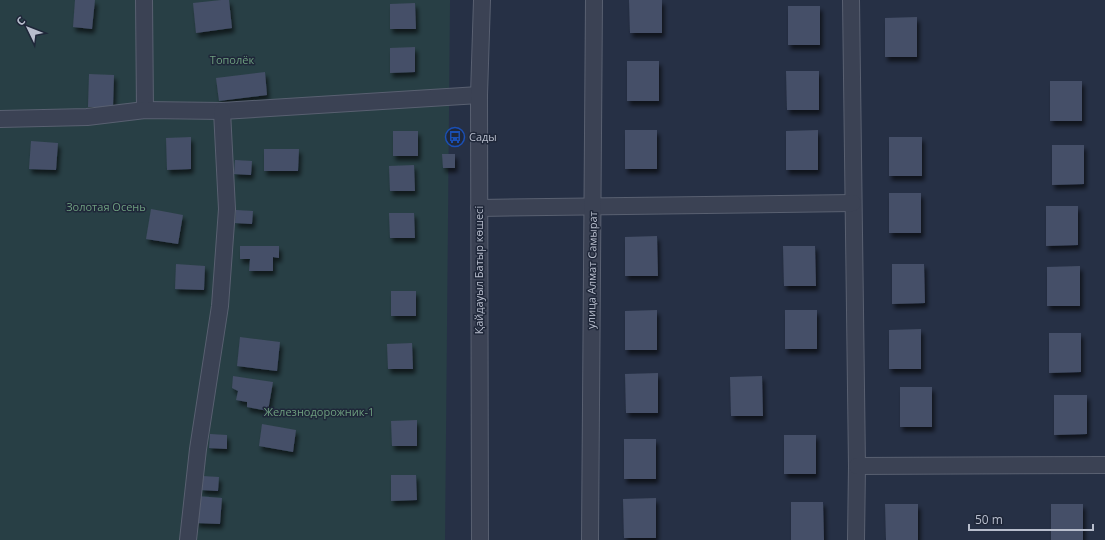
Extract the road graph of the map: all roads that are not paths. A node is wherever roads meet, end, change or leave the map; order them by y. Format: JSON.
{"nodes":[{"id":1,"x":144,"y":0,"type":"edge"},
{"id":2,"x":482,"y":0,"type":"edge"},
{"id":3,"x":594,"y":0,"type":"edge"},
{"id":4,"x":851,"y":0,"type":"edge"},
{"id":5,"x":479,"y":95,"type":"junction"},
{"id":6,"x":145,"y":110,"type":"junction"},
{"id":7,"x":222,"y":111,"type":"junction"},
{"id":8,"x":0,"y":119,"type":"edge"},
{"id":9,"x":853,"y":203,"type":"junction"},
{"id":10,"x":593,"y":206,"type":"junction"},
{"id":11,"x":479,"y":208,"type":"junction"},
{"id":12,"x":1105,"y":465,"type":"edge"},
{"id":13,"x":857,"y":466,"type":"junction"},
{"id":14,"x":188,"y":540,"type":"edge"},
{"id":15,"x":480,"y":540,"type":"edge"},
{"id":16,"x":590,"y":540,"type":"edge"},
{"id":17,"x":856,"y":540,"type":"edge"}],
"edges":[{"from":1,"to":6,"type":"street"},
{"from":2,"to":5,"type":"street","name":"Қайдауыл Батыр көшесі"},
{"from":3,"to":10,"type":"street","name":"улица Алмат Самырат"},
{"from":4,"to":9,"type":"street"},
{"from":5,"to":7,"type":"street"},
{"from":5,"to":11,"type":"street","name":"Қайдауыл Батыр көшесі"},
{"from":6,"to":7,"type":"street"},
{"from":6,"to":8,"type":"street"},
{"from":7,"to":14,"type":"street"},
{"from":9,"to":10,"type":"street"},
{"from":9,"to":13,"type":"street"},
{"from":10,"to":11,"type":"street"},
{"from":10,"to":16,"type":"street","name":"улица Алмат Самырат"},
{"from":11,"to":15,"type":"street","name":"Қайдауыл Батыр көшесі"},
{"from":12,"to":13,"type":"street"},
{"from":13,"to":17,"type":"street"}]}
